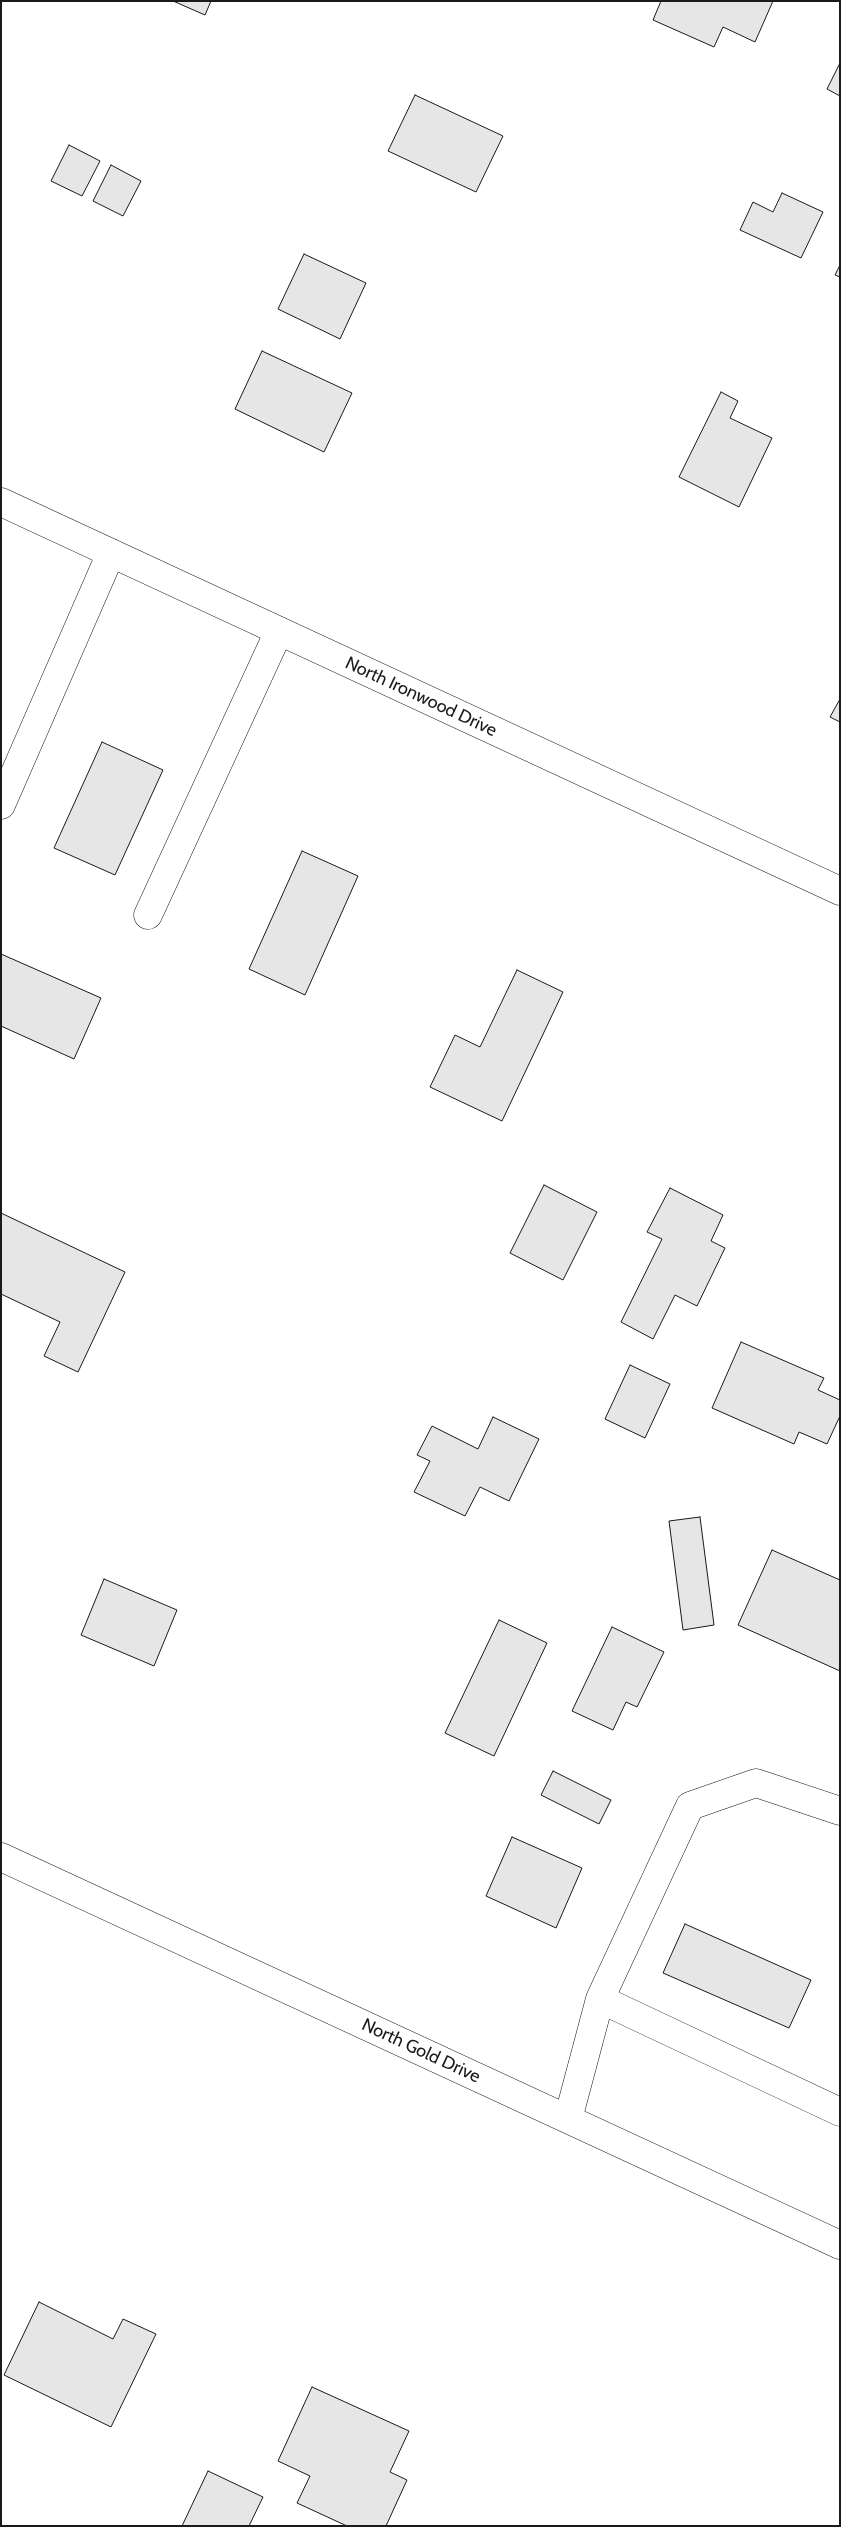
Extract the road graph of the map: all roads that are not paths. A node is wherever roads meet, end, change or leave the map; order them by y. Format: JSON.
{"nodes":[{"id":1,"x":1,"y":502,"type":"edge"},
{"id":2,"x":111,"y":553,"type":"junction"},
{"id":3,"x":279,"y":631,"type":"junction"},
{"id":4,"x":1,"y":805,"type":"edge"},
{"id":5,"x":840,"y":891,"type":"edge"},
{"id":6,"x":148,"y":915,"type":"dead end"},
{"id":7,"x":840,"y":1811,"type":"edge"},
{"id":8,"x":1,"y":1857,"type":"edge"},
{"id":9,"x":600,"y":1999,"type":"junction"},
{"id":10,"x":840,"y":2112,"type":"edge"},
{"id":11,"x":568,"y":2119,"type":"junction"},
{"id":12,"x":840,"y":2246,"type":"edge"}],
"edges":[{"from":1,"to":2,"type":"main road","name":"North Ironwood Drive"},
{"from":2,"to":3,"type":"main road","name":"North Ironwood Drive"},
{"from":2,"to":4,"type":"main road"},
{"from":3,"to":5,"type":"main road","name":"North Ironwood Drive"},
{"from":3,"to":6,"type":"main road"},
{"from":7,"to":9,"type":"main road"},
{"from":8,"to":11,"type":"main road","name":"North Gold Drive"},
{"from":9,"to":10,"type":"main road"},
{"from":9,"to":11,"type":"main road"},
{"from":11,"to":12,"type":"main road","name":"North Gold Drive"}]}
